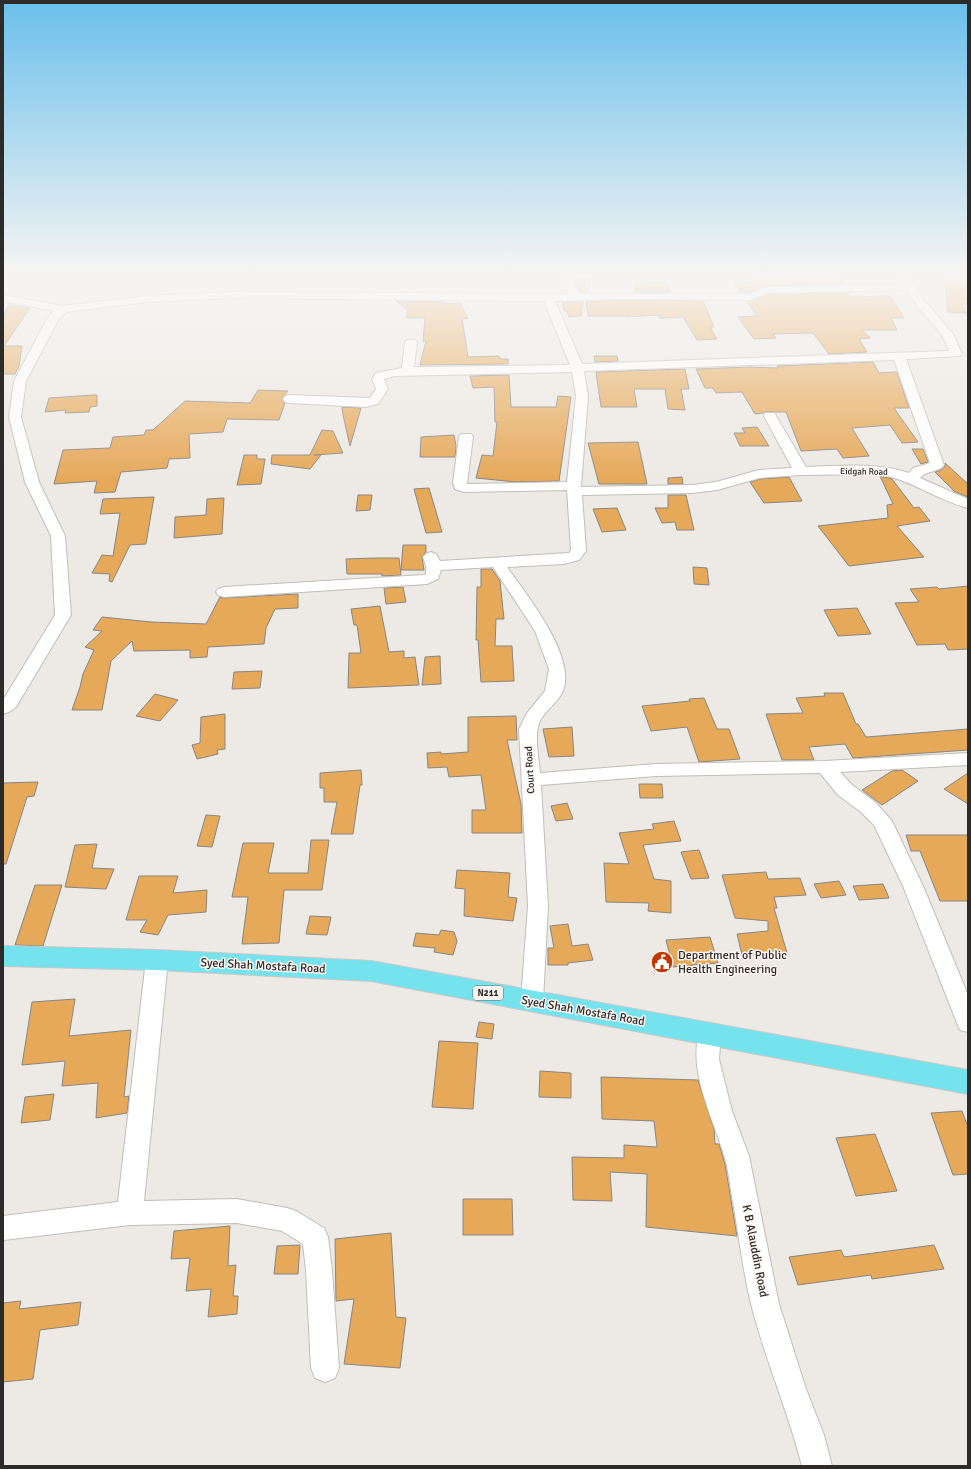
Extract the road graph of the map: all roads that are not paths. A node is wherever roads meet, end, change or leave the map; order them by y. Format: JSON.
{"nodes":[{"id":1,"x":40,"y":344,"type":"edge"},
{"id":2,"x":411,"y":344,"type":"edge"},
{"id":3,"x":568,"y":344,"type":"edge"},
{"id":4,"x":954,"y":346,"type":"joint"},
{"id":5,"x":968,"y":346,"type":"edge"},
{"id":6,"x":899,"y":356,"type":"junction"},
{"id":7,"x":577,"y":368,"type":"junction"},
{"id":8,"x":408,"y":371,"type":"junction"},
{"id":9,"x":289,"y":398,"type":"dead end"},
{"id":10,"x":770,"y":416,"type":"dead end"},
{"id":11,"x":466,"y":437,"type":"dead end"},
{"id":12,"x":802,"y":471,"type":"junction"},
{"id":13,"x":912,"y":479,"type":"junction"},
{"id":14,"x":574,"y":489,"type":"junction"},
{"id":15,"x":968,"y":504,"type":"edge"},
{"id":16,"x":498,"y":564,"type":"junction"},
{"id":17,"x":224,"y":592,"type":"dead end"},
{"id":18,"x":3,"y":708,"type":"edge"},
{"id":19,"x":968,"y":759,"type":"edge"},
{"id":20,"x":824,"y":767,"type":"junction"},
{"id":21,"x":530,"y":780,"type":"junction"},
{"id":22,"x":3,"y":956,"type":"edge"},
{"id":23,"x":156,"y":960,"type":"junction"},
{"id":24,"x":532,"y":1001,"type":"junction"},
{"id":25,"x":968,"y":1024,"type":"edge"},
{"id":26,"x":710,"y":1034,"type":"junction"},
{"id":27,"x":968,"y":1082,"type":"edge"},
{"id":28,"x":130,"y":1213,"type":"junction"},
{"id":29,"x":3,"y":1228,"type":"edge"},
{"id":30,"x":325,"y":1368,"type":"dead end"},
{"id":31,"x":817,"y":1466,"type":"edge"}],
"edges":[{"from":1,"to":18,"type":"street"},
{"from":2,"to":8,"type":"street"},
{"from":3,"to":7,"type":"street"},
{"from":4,"to":5,"type":"street"},
{"from":4,"to":6,"type":"street"},
{"from":6,"to":7,"type":"street"},
{"from":6,"to":13,"type":"street"},
{"from":7,"to":8,"type":"street"},
{"from":7,"to":14,"type":"street"},
{"from":8,"to":9,"type":"street"},
{"from":10,"to":12,"type":"street"},
{"from":11,"to":14,"type":"street","name":"Eidgah Road"},
{"from":12,"to":13,"type":"street","name":"Eidgah Road"},
{"from":12,"to":14,"type":"street","name":"Eidgah Road"},
{"from":13,"to":15,"type":"street","name":"Eidgah Road"},
{"from":14,"to":16,"type":"street"},
{"from":16,"to":17,"type":"street"},
{"from":16,"to":21,"type":"street","name":"Court Road"},
{"from":19,"to":20,"type":"street"},
{"from":20,"to":21,"type":"street"},
{"from":20,"to":25,"type":"street"},
{"from":21,"to":24,"type":"street","name":"Court Road"},
{"from":22,"to":23,"type":"highway","name":"Syed Shah Mostafa Road","number":"N211"},
{"from":23,"to":24,"type":"highway","name":"Syed Shah Mostafa Road","number":"N211"},
{"from":23,"to":28,"type":"street"},
{"from":24,"to":26,"type":"highway","name":"Syed Shah Mostafa Road","number":"N211"},
{"from":26,"to":27,"type":"highway","name":"Syed Shah Mostafa Road","number":"N211"},
{"from":26,"to":31,"type":"street","name":"K B Alauddin Road"},
{"from":28,"to":29,"type":"street"},
{"from":28,"to":30,"type":"street"}]}
